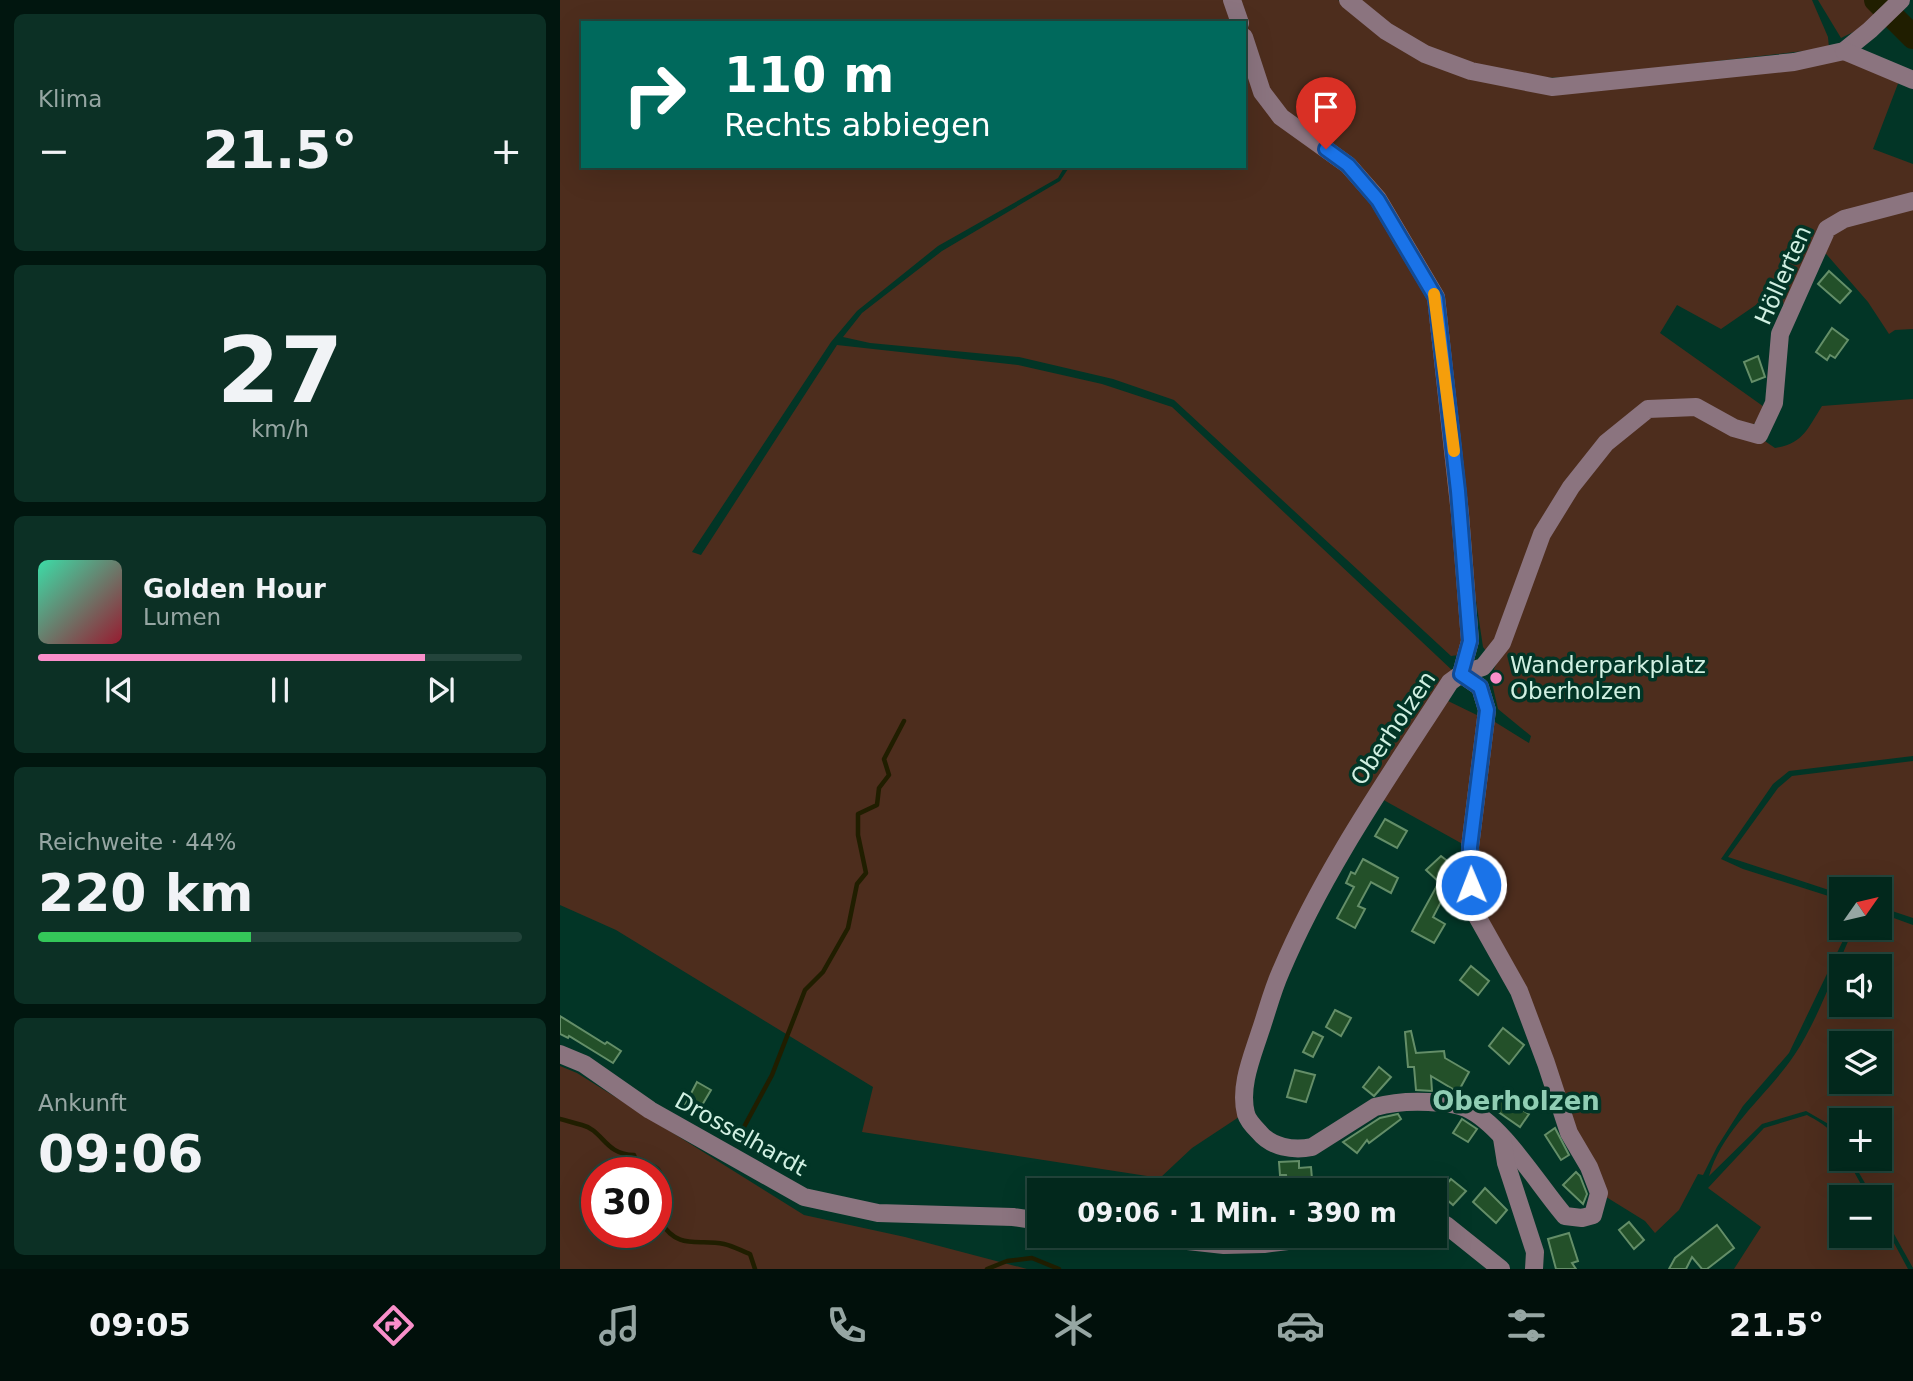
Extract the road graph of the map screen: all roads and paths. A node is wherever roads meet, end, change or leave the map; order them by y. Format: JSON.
{"nodes":[{"id":1,"x":1232,"y":0,"type":"edge"},
{"id":2,"x":1348,"y":0,"type":"edge"},
{"id":3,"x":1899,"y":1,"type":"edge"},
{"id":4,"x":1239,"y":21,"type":"edge"},
{"id":5,"x":1246,"y":43,"type":"edge"},
{"id":6,"x":1844,"y":51,"type":"junction"},
{"id":7,"x":1913,"y":80,"type":"edge"},
{"id":8,"x":1913,"y":201,"type":"edge"},
{"id":9,"x":1461,"y":674,"type":"junction"},
{"id":10,"x":560,"y":1054,"type":"edge"},
{"id":11,"x":1502,"y":1138,"type":"junction"},
{"id":12,"x":1027,"y":1219,"type":"edge"},
{"id":13,"x":1447,"y":1227,"type":"edge"},
{"id":14,"x":1502,"y":1269,"type":"edge"},
{"id":15,"x":1534,"y":1269,"type":"edge"}],
"edges":[{"from":1,"to":4,"type":"street"},
{"from":2,"to":6,"type":"street"},
{"from":3,"to":6,"type":"street"},
{"from":5,"to":9,"type":"street"},
{"from":6,"to":7,"type":"street"},
{"from":8,"to":9,"type":"street","name":"Höllerten"},
{"from":9,"to":11,"type":"street","name":"Oberholzen"},
{"from":9,"to":11,"type":"street","name":"Oberholzen"},
{"from":10,"to":12,"type":"street","name":"Drosselhardt"},
{"from":11,"to":15,"type":"street"},
{"from":13,"to":14,"type":"street"}]}
